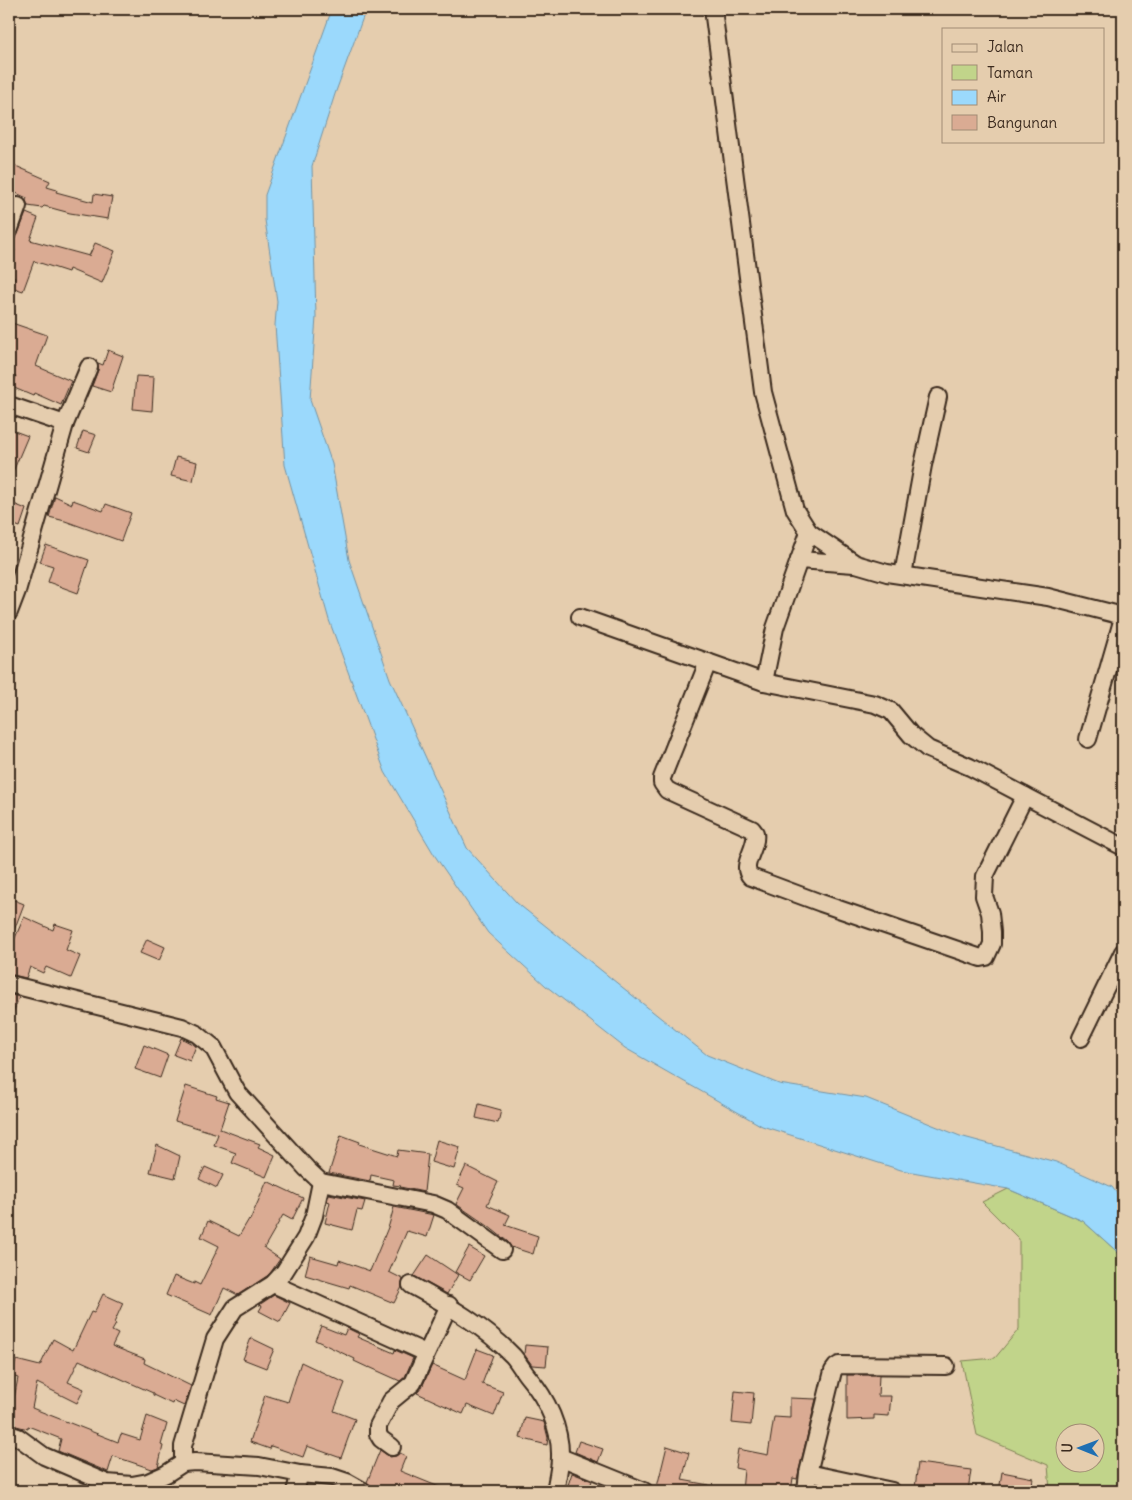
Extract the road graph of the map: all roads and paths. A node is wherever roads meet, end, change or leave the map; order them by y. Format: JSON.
{"nodes":[{"id":1,"x":713,"y":9,"type":"edge"},
{"id":2,"x":18,"y":206,"type":"dead end"},
{"id":3,"x":9,"y":231,"type":"edge"},
{"id":4,"x":90,"y":367,"type":"dead end"},
{"id":5,"x":938,"y":397,"type":"dead end"},
{"id":6,"x":9,"y":405,"type":"edge"},
{"id":7,"x":65,"y":424,"type":"junction"},
{"id":8,"x":810,"y":532,"type":"junction"},
{"id":9,"x":799,"y":560,"type":"junction"},
{"id":10,"x":856,"y":564,"type":"junction"},
{"id":11,"x":903,"y":575,"type":"junction"},
{"id":12,"x":9,"y":612,"type":"edge"},
{"id":13,"x":580,"y":617,"type":"dead end"},
{"id":14,"x":1123,"y":617,"type":"edge"},
{"id":15,"x":708,"y":662,"type":"junction"},
{"id":16,"x":764,"y":682,"type":"junction"},
{"id":17,"x":1088,"y":739,"type":"dead end"},
{"id":18,"x":1026,"y":796,"type":"junction"},
{"id":19,"x":1123,"y":847,"type":"edge"},
{"id":20,"x":1123,"y":952,"type":"edge"},
{"id":21,"x":9,"y":984,"type":"edge"},
{"id":22,"x":1081,"y":1038,"type":"dead end"},
{"id":23,"x":321,"y":1182,"type":"junction"},
{"id":24,"x":502,"y":1250,"type":"dead end"},
{"id":25,"x":273,"y":1284,"type":"junction"},
{"id":26,"x":411,"y":1285,"type":"dead end"},
{"id":27,"x":449,"y":1305,"type":"junction"},
{"id":28,"x":426,"y":1353,"type":"junction"},
{"id":29,"x":946,"y":1366,"type":"dead end"},
{"id":30,"x":9,"y":1434,"type":"edge"},
{"id":31,"x":392,"y":1447,"type":"dead end"},
{"id":32,"x":560,"y":1458,"type":"junction"},
{"id":33,"x":183,"y":1463,"type":"junction"},
{"id":34,"x":808,"y":1473,"type":"junction"},
{"id":35,"x":300,"y":1474,"type":"junction"},
{"id":36,"x":112,"y":1487,"type":"edge"},
{"id":37,"x":295,"y":1491,"type":"edge"},
{"id":38,"x":363,"y":1491,"type":"edge"},
{"id":39,"x":555,"y":1491,"type":"edge"},
{"id":40,"x":644,"y":1491,"type":"edge"},
{"id":41,"x":806,"y":1491,"type":"edge"},
{"id":42,"x":892,"y":1491,"type":"edge"}],
"edges":[{"from":1,"to":8,"type":"street"},
{"from":2,"to":3,"type":"street"},
{"from":4,"to":7,"type":"street"},
{"from":5,"to":11,"type":"street"},
{"from":6,"to":7,"type":"street"},
{"from":7,"to":12,"type":"street"},
{"from":8,"to":9,"type":"street"},
{"from":8,"to":10,"type":"street"},
{"from":9,"to":10,"type":"street"},
{"from":9,"to":16,"type":"street"},
{"from":10,"to":11,"type":"street"},
{"from":11,"to":14,"type":"street"},
{"from":13,"to":15,"type":"street"},
{"from":14,"to":17,"type":"street"},
{"from":15,"to":16,"type":"street"},
{"from":15,"to":18,"type":"street"},
{"from":16,"to":18,"type":"street"},
{"from":18,"to":19,"type":"street"},
{"from":20,"to":22,"type":"street"},
{"from":21,"to":23,"type":"street"},
{"from":23,"to":24,"type":"street"},
{"from":23,"to":25,"type":"street"},
{"from":25,"to":28,"type":"street"},
{"from":25,"to":33,"type":"street"},
{"from":26,"to":27,"type":"street"},
{"from":27,"to":28,"type":"street"},
{"from":27,"to":32,"type":"street"},
{"from":28,"to":31,"type":"street"},
{"from":29,"to":34,"type":"street"},
{"from":30,"to":36,"type":"street"},
{"from":32,"to":39,"type":"street"},
{"from":32,"to":40,"type":"street"},
{"from":33,"to":35,"type":"street"},
{"from":33,"to":36,"type":"street"},
{"from":34,"to":41,"type":"street"},
{"from":34,"to":42,"type":"street"},
{"from":35,"to":37,"type":"street"},
{"from":35,"to":38,"type":"street"}]}
